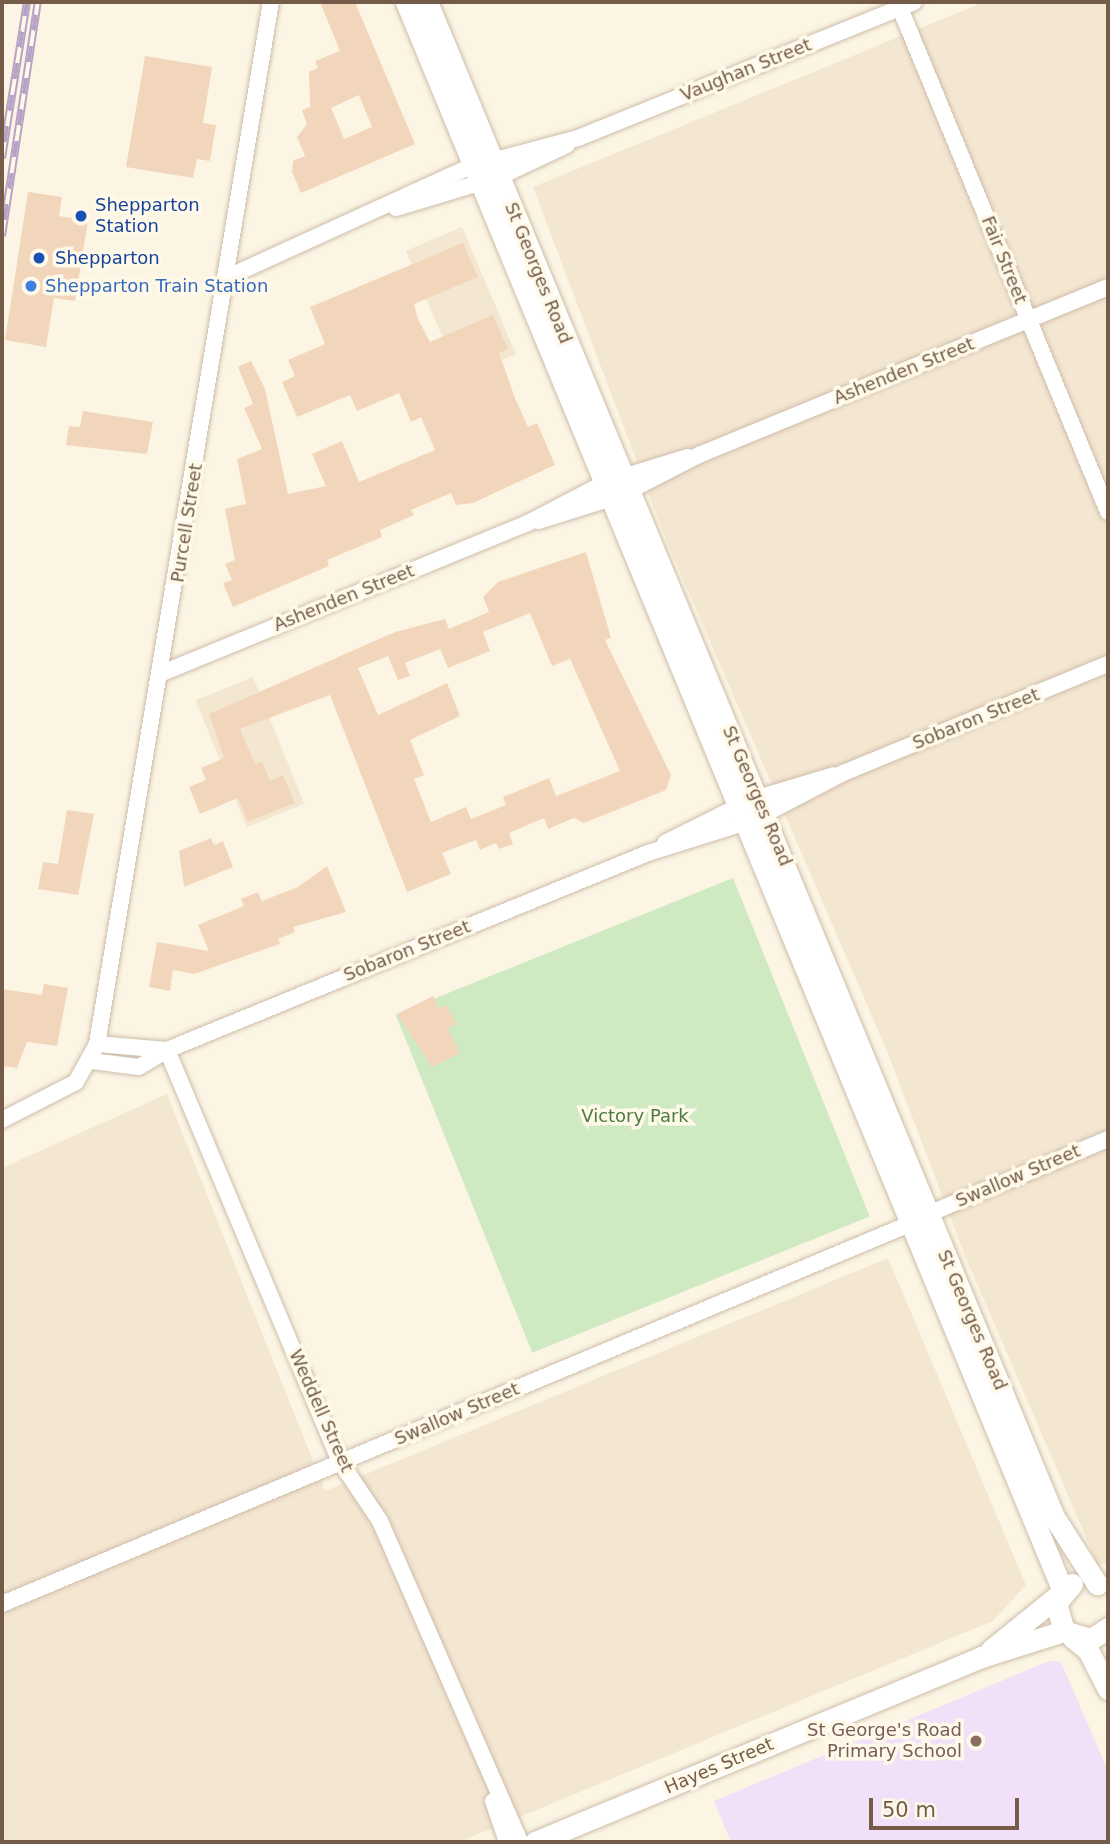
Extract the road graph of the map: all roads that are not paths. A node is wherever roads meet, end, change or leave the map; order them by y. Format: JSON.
{"nodes":[{"id":1,"x":271,"y":2,"type":"edge"},
{"id":2,"x":406,"y":2,"type":"edge"},
{"id":3,"x":427,"y":2,"type":"edge"},
{"id":4,"x":907,"y":5,"type":"edge"},
{"id":5,"x":487,"y":171,"type":"junction"},
{"id":6,"x":228,"y":277,"type":"junction"},
{"id":7,"x":1108,"y":287,"type":"edge"},
{"id":8,"x":1029,"y":320,"type":"junction"},
{"id":9,"x":616,"y":488,"type":"junction"},
{"id":10,"x":1108,"y":512,"type":"edge"},
{"id":11,"x":652,"y":574,"type":"junction"},
{"id":12,"x":685,"y":624,"type":"junction"},
{"id":13,"x":664,"y":632,"type":"junction"},
{"id":14,"x":1108,"y":664,"type":"edge"},
{"id":15,"x":704,"y":670,"type":"junction"},
{"id":16,"x":162,"y":673,"type":"junction"},
{"id":17,"x":684,"y":678,"type":"junction"},
{"id":18,"x":726,"y":721,"type":"junction"},
{"id":19,"x":705,"y":729,"type":"junction"},
{"id":20,"x":762,"y":806,"type":"junction"},
{"id":21,"x":740,"y":815,"type":"junction"},
{"id":22,"x":800,"y":902,"type":"junction"},
{"id":23,"x":780,"y":910,"type":"junction"},
{"id":24,"x":826,"y":991,"type":"junction"},
{"id":25,"x":97,"y":1044,"type":"junction"},
{"id":26,"x":167,"y":1049,"type":"junction"},
{"id":27,"x":92,"y":1061,"type":"junction"},
{"id":28,"x":2,"y":1120,"type":"edge"},
{"id":29,"x":1108,"y":1139,"type":"edge"},
{"id":30,"x":920,"y":1219,"type":"junction"},
{"id":31,"x":341,"y":1463,"type":"junction"},
{"id":32,"x":1048,"y":1527,"type":"junction"},
{"id":33,"x":1104,"y":1586,"type":"edge"},
{"id":34,"x":1061,"y":1593,"type":"junction"},
{"id":35,"x":2,"y":1604,"type":"edge"},
{"id":36,"x":1108,"y":1628,"type":"edge"},
{"id":37,"x":1068,"y":1634,"type":"junction"},
{"id":38,"x":981,"y":1657,"type":"junction"},
{"id":39,"x":1108,"y":1689,"type":"edge"},
{"id":40,"x":484,"y":1768,"type":"junction"},
{"id":41,"x":507,"y":1842,"type":"edge"},
{"id":42,"x":520,"y":1842,"type":"edge"},
{"id":43,"x":535,"y":1842,"type":"edge"}],
"edges":[{"from":1,"to":6,"type":"street","name":"Purcell Street"},
{"from":2,"to":5,"type":"street","name":"St Georges Road"},
{"from":3,"to":5,"type":"street","name":"St Georges Road"},
{"from":4,"to":5,"type":"street","name":"Vaughan Street"},
{"from":4,"to":8,"type":"street","name":"Fair Street"},
{"from":5,"to":6,"type":"street","name":"Vaughan Street"},
{"from":5,"to":9,"type":"street","name":"St Georges Road"},
{"from":6,"to":16,"type":"street","name":"Purcell Street"},
{"from":7,"to":8,"type":"street","name":"Ashenden Street"},
{"from":8,"to":9,"type":"street","name":"Ashenden Street"},
{"from":8,"to":10,"type":"street","name":"Fair Street"},
{"from":9,"to":11,"type":"street","name":"St Georges Road"},
{"from":9,"to":16,"type":"street","name":"Ashenden Street"},
{"from":11,"to":12,"type":"street","name":"St Georges Road"},
{"from":11,"to":13,"type":"street","name":"St Georges Road"},
{"from":12,"to":13,"type":"street"},
{"from":12,"to":15,"type":"street","name":"St Georges Road"},
{"from":13,"to":17,"type":"street","name":"St Georges Road"},
{"from":14,"to":20,"type":"street","name":"Sobaron Street"},
{"from":15,"to":17,"type":"street"},
{"from":15,"to":18,"type":"street","name":"St Georges Road"},
{"from":16,"to":25,"type":"street","name":"Purcell Street"},
{"from":17,"to":19,"type":"street","name":"St Georges Road"},
{"from":18,"to":19,"type":"street"},
{"from":18,"to":20,"type":"street","name":"St Georges Road"},
{"from":19,"to":21,"type":"street","name":"St Georges Road"},
{"from":20,"to":21,"type":"street"},
{"from":20,"to":22,"type":"street","name":"St Georges Road"},
{"from":21,"to":23,"type":"street","name":"St Georges Road"},
{"from":21,"to":26,"type":"street","name":"Sobaron Street"},
{"from":22,"to":23,"type":"street"},
{"from":22,"to":24,"type":"street","name":"St Georges Road"},
{"from":23,"to":24,"type":"street","name":"St Georges Road"},
{"from":24,"to":30,"type":"street","name":"St Georges Road"},
{"from":25,"to":26,"type":"street","name":"Sobaron Street"},
{"from":25,"to":27,"type":"street","name":"Purcell Street"},
{"from":26,"to":27,"type":"street","name":"Sobaron Street"},
{"from":26,"to":31,"type":"street","name":"Weddell Street"},
{"from":27,"to":28,"type":"street"},
{"from":29,"to":30,"type":"street","name":"Swallow Street"},
{"from":30,"to":31,"type":"street","name":"Swallow Street"},
{"from":30,"to":32,"type":"street","name":"St Georges Road"},
{"from":31,"to":35,"type":"street","name":"Swallow Street"},
{"from":31,"to":40,"type":"street","name":"Weddell Street"},
{"from":32,"to":33,"type":"street","name":"St Georges Road"},
{"from":32,"to":34,"type":"street","name":"St Georges Road"},
{"from":33,"to":34,"type":"street"},
{"from":34,"to":37,"type":"street","name":"St Georges Road"},
{"from":34,"to":38,"type":"street","name":"Hayes Street"},
{"from":36,"to":37,"type":"street","name":"Hayes Street"},
{"from":37,"to":38,"type":"street","name":"Hayes Street"},
{"from":37,"to":39,"type":"street"},
{"from":38,"to":43,"type":"street","name":"Hayes Street"},
{"from":40,"to":41,"type":"street","name":"Weddell Street"},
{"from":40,"to":42,"type":"street","name":"Weddell Street"}]}
